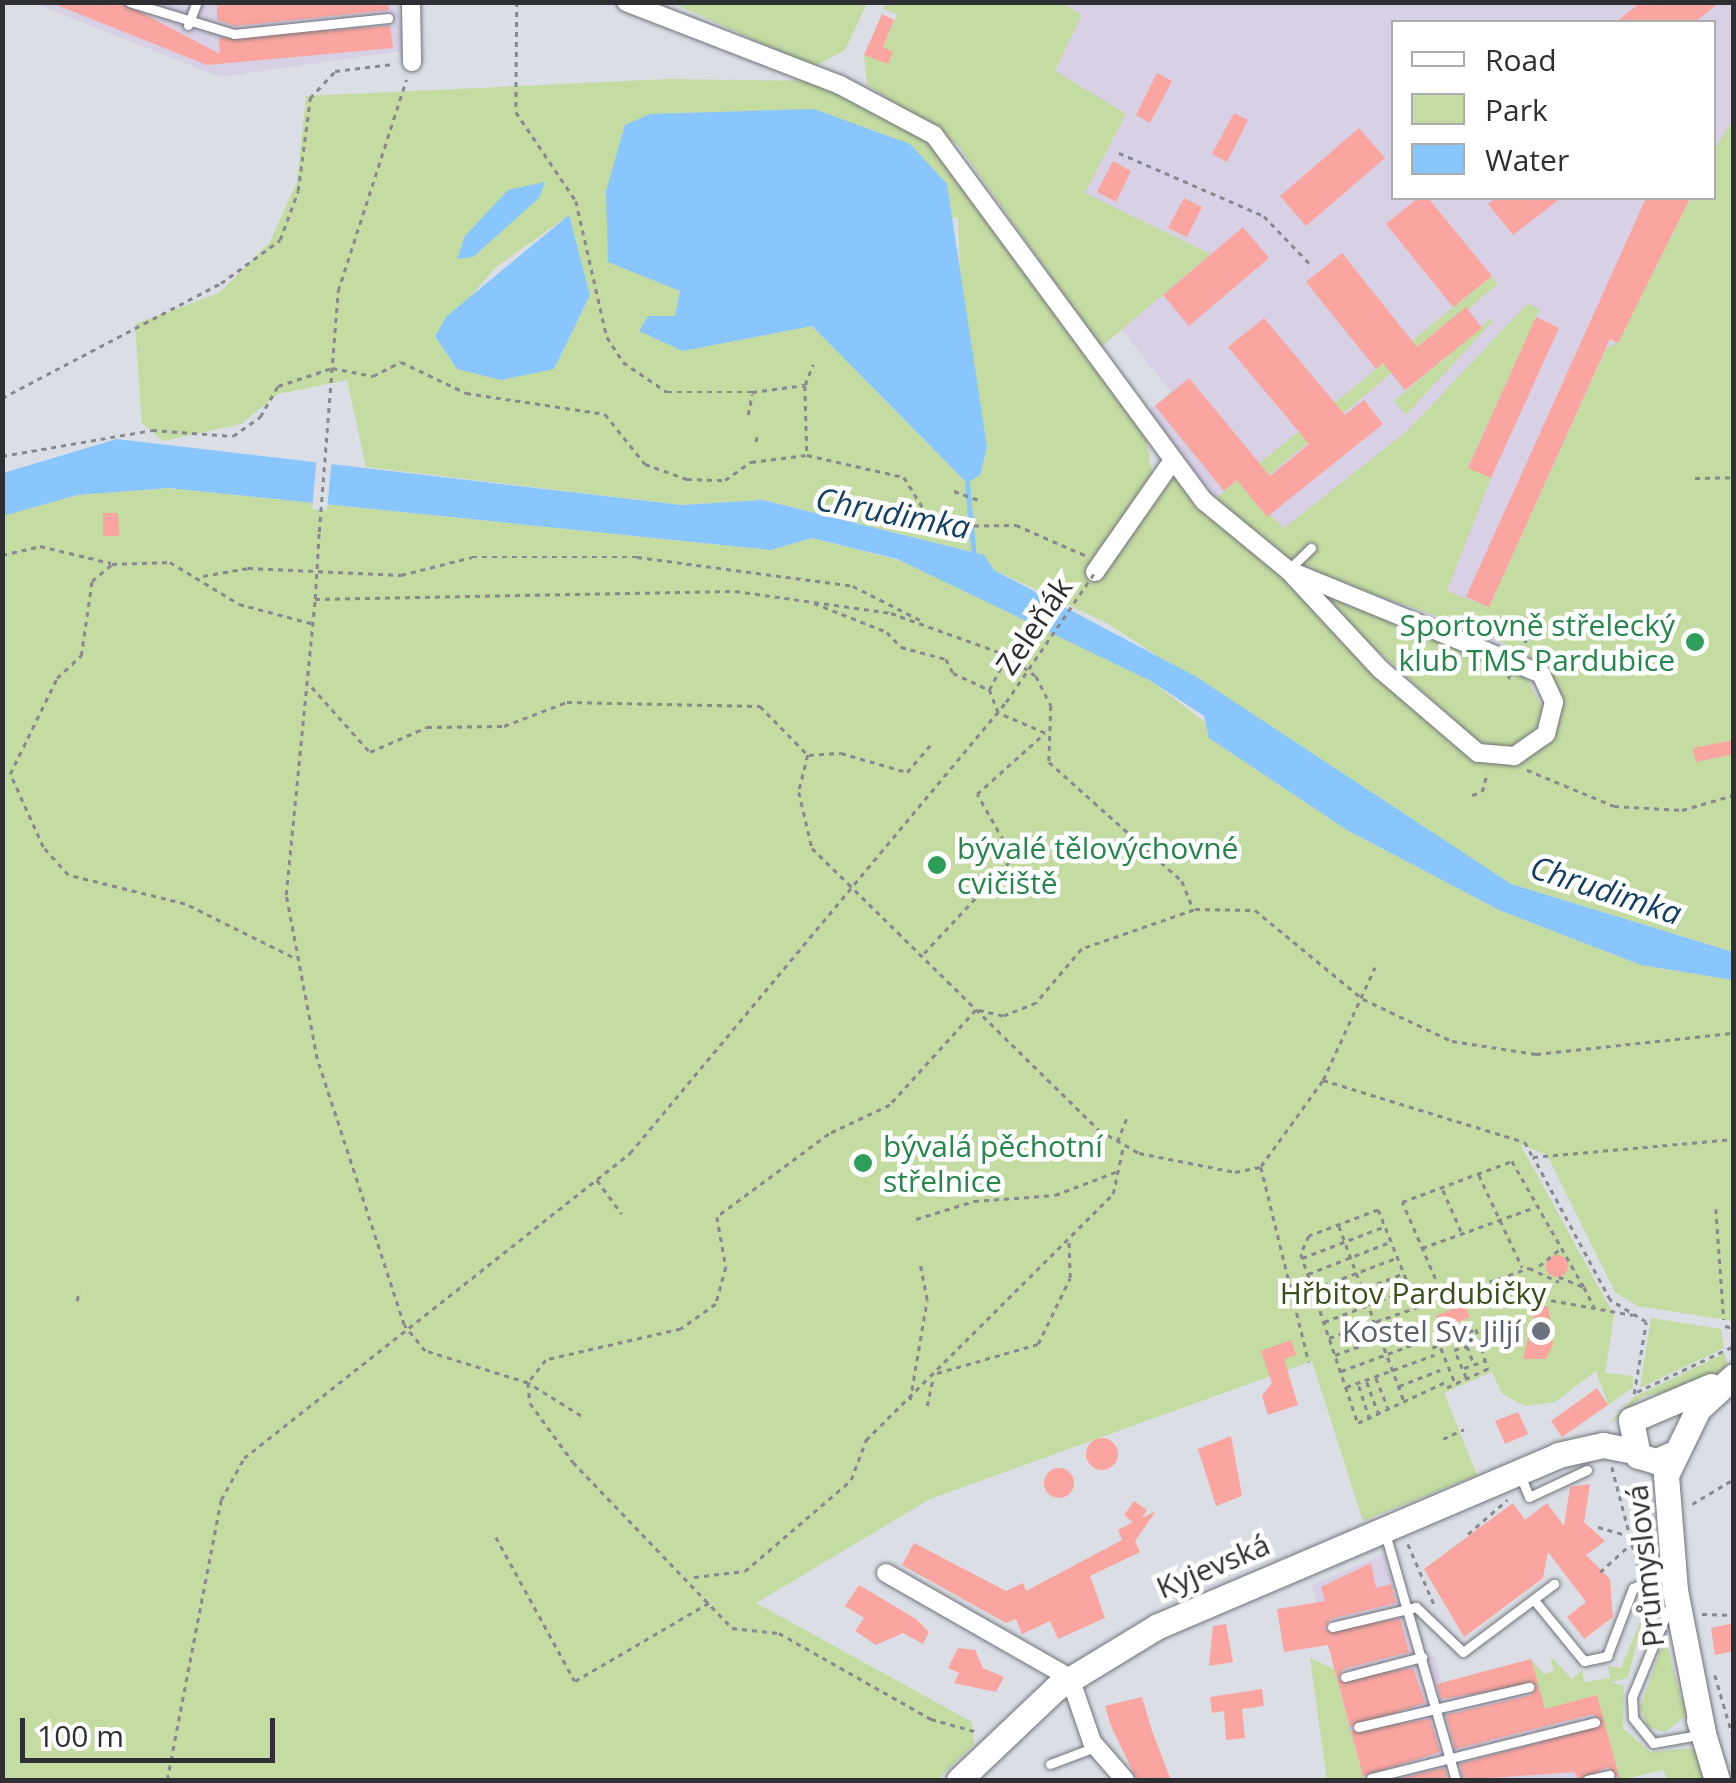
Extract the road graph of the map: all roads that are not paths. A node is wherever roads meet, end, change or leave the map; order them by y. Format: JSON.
{"nodes":[{"id":1,"x":197,"y":2,"type":"edge"},
{"id":2,"x":412,"y":2,"type":"edge"},
{"id":3,"x":626,"y":2,"type":"edge"},
{"id":4,"x":131,"y":3,"type":"edge"},
{"id":5,"x":388,"y":18,"type":"dead end"},
{"id":6,"x":188,"y":25,"type":"junction"},
{"id":7,"x":412,"y":62,"type":"road end"},
{"id":8,"x":1171,"y":463,"type":"junction"},
{"id":9,"x":1311,"y":548,"type":"dead end"},
{"id":10,"x":1099,"y":566,"type":"road end"},
{"id":11,"x":1288,"y":570,"type":"junction"},
{"id":12,"x":1734,"y":1376,"type":"edge"},
{"id":13,"x":1638,"y":1404,"type":"junction"},
{"id":14,"x":1678,"y":1447,"type":"junction"},
{"id":15,"x":1637,"y":1454,"type":"junction"},
{"id":16,"x":1522,"y":1469,"type":"junction"},
{"id":17,"x":1588,"y":1470,"type":"dead end"},
{"id":18,"x":1394,"y":1533,"type":"junction"},
{"id":19,"x":886,"y":1574,"type":"dead end"},
{"id":20,"x":1652,"y":1579,"type":"junction"},
{"id":21,"x":1554,"y":1584,"type":"dead end"},
{"id":22,"x":1534,"y":1600,"type":"junction"},
{"id":23,"x":1409,"y":1607,"type":"junction"},
{"id":24,"x":1668,"y":1610,"type":"junction"},
{"id":25,"x":1332,"y":1627,"type":"dead end"},
{"id":26,"x":1422,"y":1656,"type":"junction"},
{"id":27,"x":1346,"y":1677,"type":"dead end"},
{"id":28,"x":1070,"y":1678,"type":"junction"},
{"id":29,"x":1529,"y":1687,"type":"dead end"},
{"id":30,"x":1436,"y":1710,"type":"junction"},
{"id":31,"x":1596,"y":1722,"type":"dead end"},
{"id":32,"x":1358,"y":1727,"type":"dead end"},
{"id":33,"x":1704,"y":1734,"type":"junction"},
{"id":34,"x":1095,"y":1747,"type":"junction"},
{"id":35,"x":1450,"y":1760,"type":"junction"},
{"id":36,"x":1050,"y":1764,"type":"dead end"},
{"id":37,"x":1609,"y":1774,"type":"dead end"},
{"id":38,"x":1371,"y":1778,"type":"dead end"},
{"id":39,"x":959,"y":1780,"type":"edge"},
{"id":40,"x":1125,"y":1780,"type":"edge"},
{"id":41,"x":1456,"y":1780,"type":"edge"},
{"id":42,"x":1587,"y":1780,"type":"edge"},
{"id":43,"x":1717,"y":1780,"type":"edge"}],
"edges":[{"from":1,"to":6,"type":"lane"},
{"from":2,"to":7,"type":"street"},
{"from":3,"to":8,"type":"street"},
{"from":4,"to":6,"type":"lane"},
{"from":5,"to":6,"type":"lane"},
{"from":8,"to":10,"type":"street"},
{"from":8,"to":11,"type":"street"},
{"from":9,"to":11,"type":"lane"},
{"from":11,"to":11,"type":"street"},
{"from":12,"to":13,"type":"street","name":"Kyjevská"},
{"from":12,"to":14,"type":"street","name":"Kyjevská"},
{"from":13,"to":14,"type":"street"},
{"from":13,"to":15,"type":"street","name":"Průmyslová"},
{"from":13,"to":16,"type":"street","name":"Kyjevská"},
{"from":14,"to":15,"type":"street","name":"Kyjevská"},
{"from":14,"to":33,"type":"street","name":"Průmyslová"},
{"from":15,"to":16,"type":"street","name":"Kyjevská"},
{"from":15,"to":20,"type":"street","name":"Průmyslová"},
{"from":16,"to":17,"type":"lane"},
{"from":16,"to":18,"type":"street","name":"Kyjevská"},
{"from":18,"to":23,"type":"lane"},
{"from":18,"to":28,"type":"street","name":"Kyjevská"},
{"from":19,"to":28,"type":"street"},
{"from":20,"to":22,"type":"lane"},
{"from":20,"to":24,"type":"street","name":"Průmyslová"},
{"from":21,"to":22,"type":"lane"},
{"from":22,"to":23,"type":"lane"},
{"from":23,"to":25,"type":"lane"},
{"from":23,"to":26,"type":"lane"},
{"from":24,"to":33,"type":"street","name":"Průmyslová"},
{"from":24,"to":33,"type":"lane"},
{"from":26,"to":27,"type":"lane"},
{"from":26,"to":30,"type":"lane"},
{"from":28,"to":34,"type":"street"},
{"from":28,"to":39,"type":"street","name":"Kyjevská"},
{"from":29,"to":30,"type":"lane"},
{"from":30,"to":32,"type":"lane"},
{"from":30,"to":35,"type":"lane"},
{"from":31,"to":35,"type":"lane"},
{"from":33,"to":43,"type":"street","name":"Průmyslová"},
{"from":34,"to":36,"type":"lane"},
{"from":34,"to":40,"type":"street"},
{"from":35,"to":38,"type":"lane"},
{"from":35,"to":41,"type":"lane"},
{"from":37,"to":42,"type":"lane"}]}
